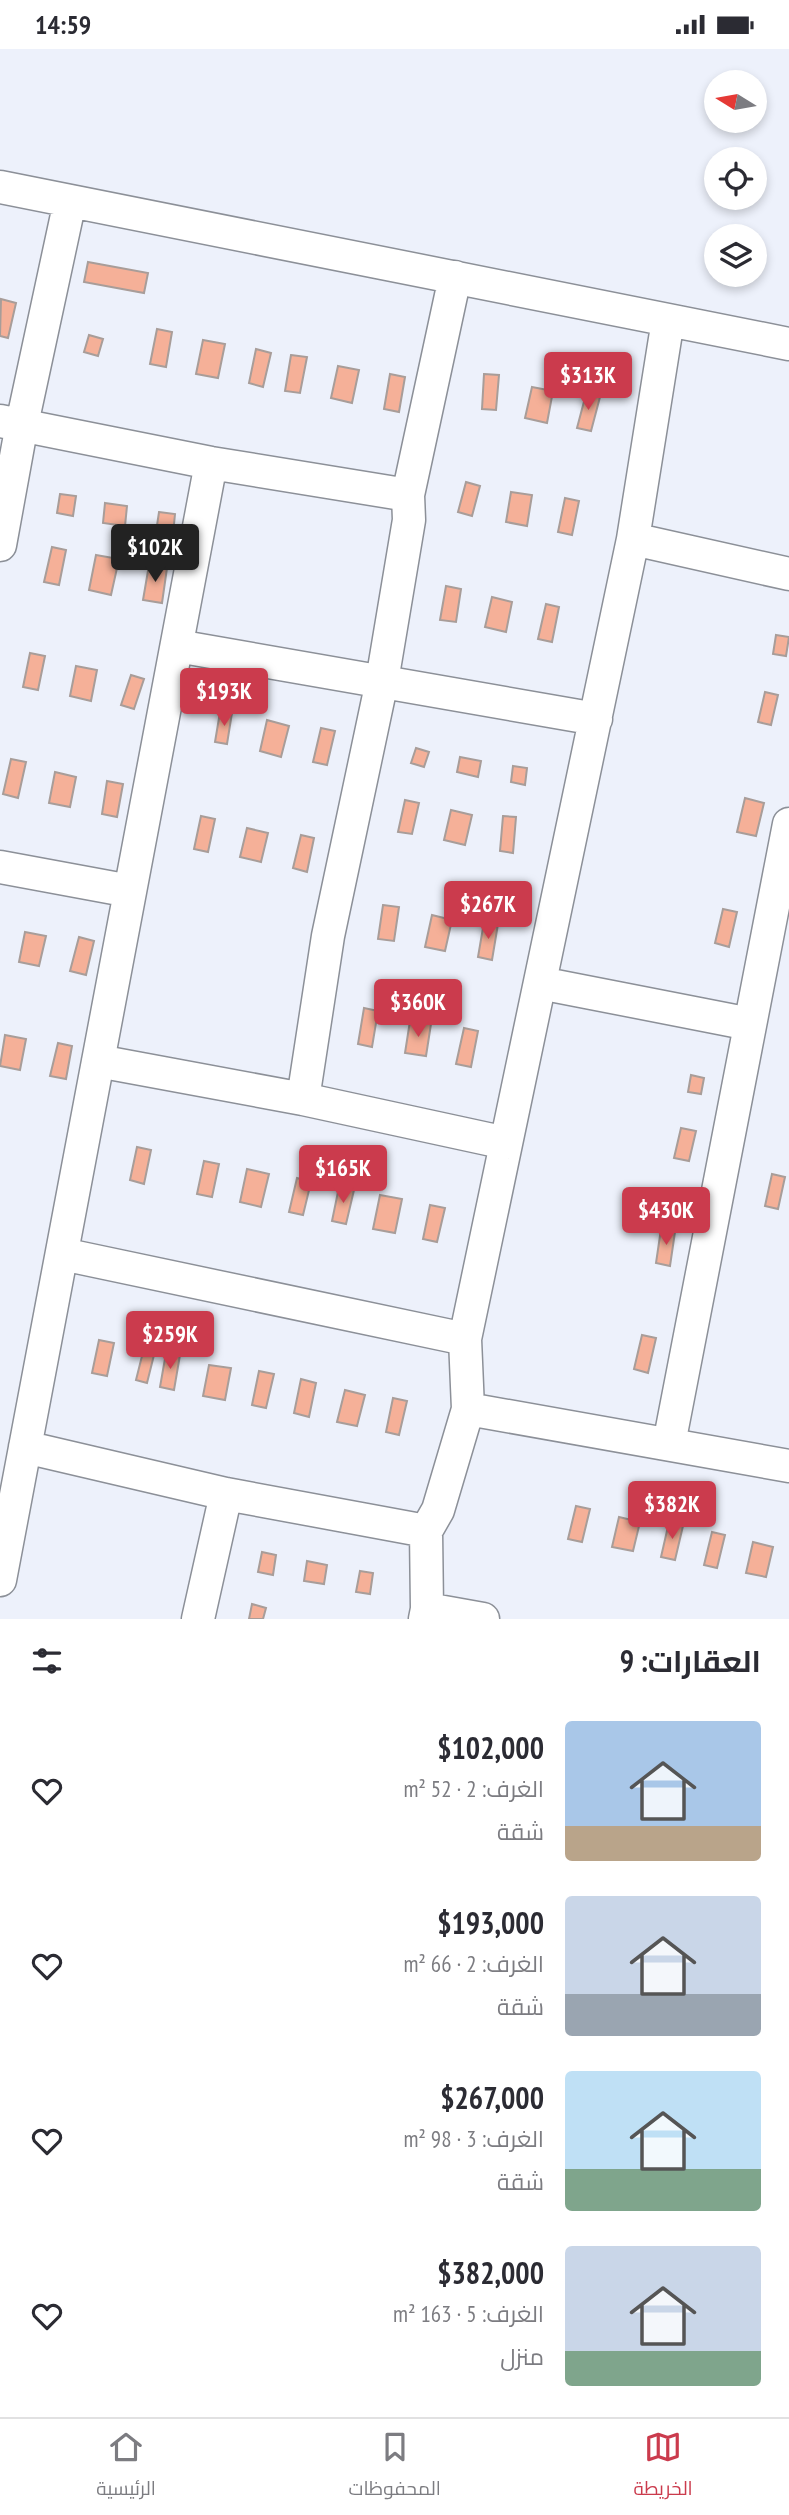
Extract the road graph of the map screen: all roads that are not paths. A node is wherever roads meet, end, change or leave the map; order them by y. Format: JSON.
{"nodes":[{"id":1,"x":0,"y":187,"type":"edge"},
{"id":2,"x":70,"y":201,"type":"junction"},
{"id":3,"x":455,"y":277,"type":"junction"},
{"id":4,"x":667,"y":320,"type":"junction"},
{"id":5,"x":789,"y":344,"type":"edge"},
{"id":6,"x":11,"y":422,"type":"edge"},
{"id":7,"x":211,"y":463,"type":"junction"},
{"id":8,"x":408,"y":495,"type":"junction"},
{"id":9,"x":634,"y":539,"type":"junction"},
{"id":10,"x":0,"y":545,"type":"edge"},
{"id":11,"x":789,"y":574,"type":"edge"},
{"id":12,"x":177,"y":646,"type":"junction"},
{"id":13,"x":382,"y":681,"type":"junction"},
{"id":14,"x":596,"y":719,"type":"junction"},
{"id":15,"x":789,"y":824,"type":"edge"},
{"id":16,"x":0,"y":867,"type":"edge"},
{"id":17,"x":131,"y":891,"type":"junction"},
{"id":18,"x":540,"y":983,"type":"junction"},
{"id":19,"x":750,"y":1024,"type":"junction"},
{"id":20,"x":98,"y":1061,"type":"junction"},
{"id":21,"x":303,"y":1099,"type":"junction"},
{"id":22,"x":506,"y":1143,"type":"junction"},
{"id":23,"x":62,"y":1254,"type":"junction"},
{"id":24,"x":466,"y":1339,"type":"junction"},
{"id":25,"x":468,"y":1409,"type":"junction"},
{"id":26,"x":669,"y":1444,"type":"junction"},
{"id":27,"x":25,"y":1447,"type":"junction"},
{"id":28,"x":789,"y":1466,"type":"edge"},
{"id":29,"x":226,"y":1494,"type":"junction"},
{"id":30,"x":426,"y":1531,"type":"junction"},
{"id":31,"x":0,"y":1580,"type":"edge"},
{"id":32,"x":426,"y":1614,"type":"edge"},
{"id":33,"x":198,"y":1619,"type":"edge"},
{"id":34,"x":483,"y":1619,"type":"edge"}],
"edges":[{"from":1,"to":2,"type":"street"},
{"from":2,"to":3,"type":"street"},
{"from":2,"to":6,"type":"street"},
{"from":3,"to":4,"type":"street"},
{"from":3,"to":8,"type":"street"},
{"from":4,"to":5,"type":"street"},
{"from":4,"to":9,"type":"street"},
{"from":6,"to":7,"type":"street"},
{"from":6,"to":10,"type":"street"},
{"from":7,"to":8,"type":"street"},
{"from":7,"to":12,"type":"street"},
{"from":8,"to":13,"type":"street"},
{"from":9,"to":11,"type":"street"},
{"from":9,"to":14,"type":"street"},
{"from":12,"to":13,"type":"street"},
{"from":12,"to":17,"type":"street"},
{"from":13,"to":14,"type":"street"},
{"from":13,"to":21,"type":"street"},
{"from":14,"to":18,"type":"street"},
{"from":15,"to":19,"type":"street"},
{"from":16,"to":17,"type":"street"},
{"from":17,"to":20,"type":"street"},
{"from":18,"to":19,"type":"street"},
{"from":18,"to":22,"type":"street"},
{"from":19,"to":26,"type":"street"},
{"from":20,"to":21,"type":"street"},
{"from":20,"to":23,"type":"street"},
{"from":21,"to":22,"type":"street"},
{"from":22,"to":24,"type":"street"},
{"from":23,"to":24,"type":"street"},
{"from":23,"to":27,"type":"street"},
{"from":24,"to":25,"type":"street"},
{"from":25,"to":26,"type":"street"},
{"from":25,"to":30,"type":"street"},
{"from":26,"to":28,"type":"street"},
{"from":27,"to":29,"type":"street"},
{"from":27,"to":31,"type":"street"},
{"from":29,"to":30,"type":"street"},
{"from":29,"to":33,"type":"street"},
{"from":30,"to":32,"type":"street"},
{"from":32,"to":34,"type":"street"}]}
